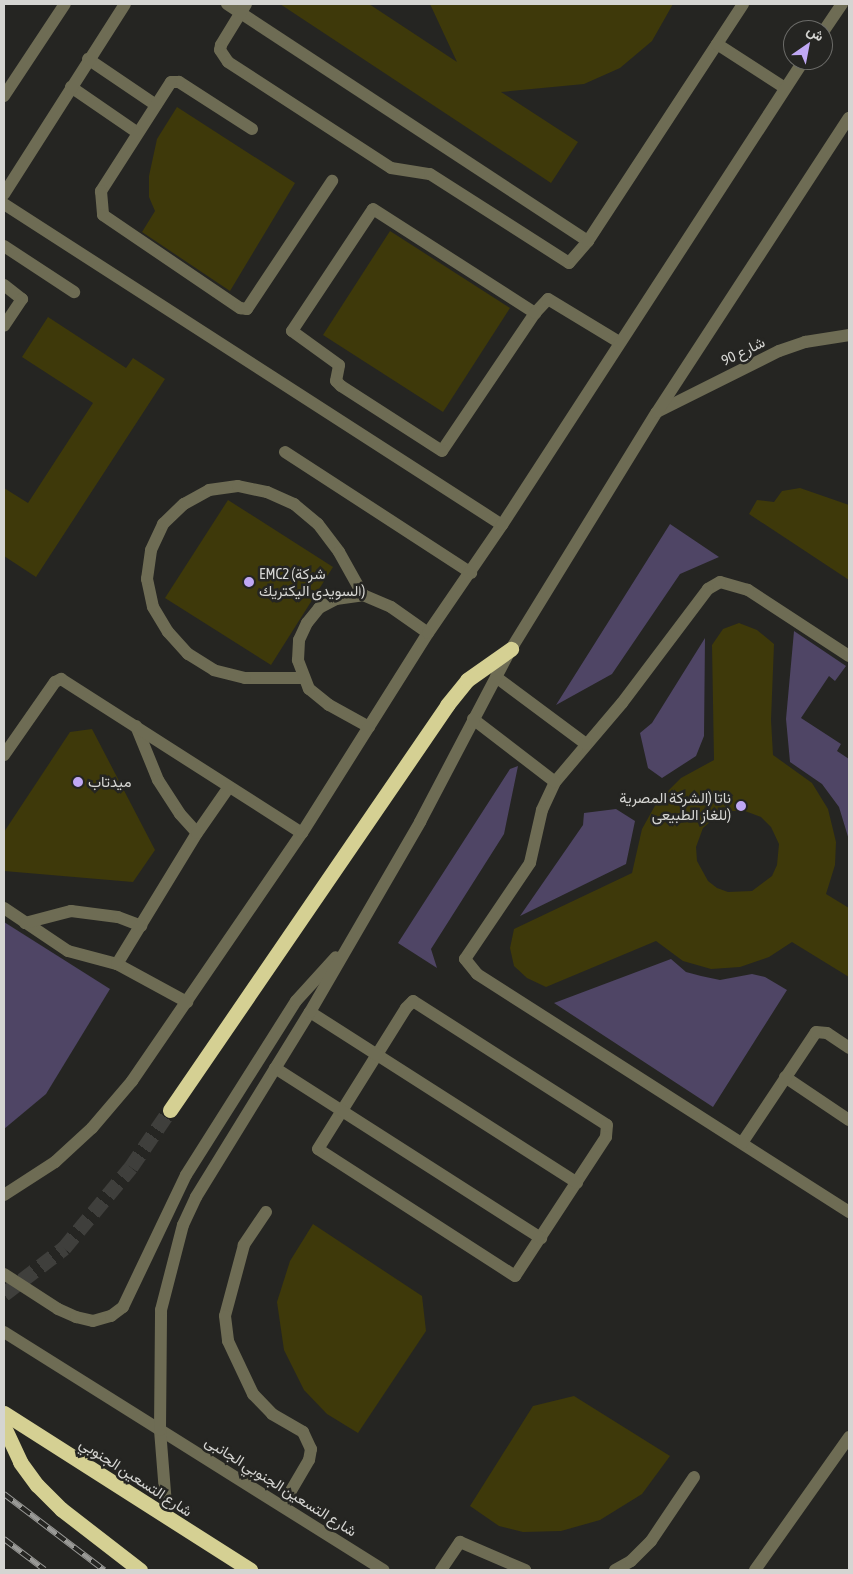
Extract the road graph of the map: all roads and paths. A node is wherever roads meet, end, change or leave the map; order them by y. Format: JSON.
{"nodes":[{"id":1,"x":65,"y":4,"type":"edge"},
{"id":2,"x":125,"y":4,"type":"edge"},
{"id":3,"x":227,"y":4,"type":"edge"},
{"id":4,"x":743,"y":4,"type":"edge"},
{"id":5,"x":842,"y":4,"type":"edge"},
{"id":6,"x":244,"y":8,"type":"edge"},
{"id":7,"x":831,"y":20,"type":"edge"},
{"id":8,"x":717,"y":44,"type":"junction"},
{"id":9,"x":88,"y":59,"type":"junction"},
{"id":10,"x":797,"y":70,"type":"edge"},
{"id":11,"x":71,"y":87,"type":"junction"},
{"id":12,"x":785,"y":88,"type":"junction"},
{"id":13,"x":4,"y":96,"type":"edge"},
{"id":14,"x":156,"y":105,"type":"junction"},
{"id":15,"x":849,"y":118,"type":"edge"},
{"id":16,"x":252,"y":129,"type":"dead end"},
{"id":17,"x":138,"y":133,"type":"junction"},
{"id":18,"x":332,"y":181,"type":"dead end"},
{"id":19,"x":4,"y":194,"type":"edge"},
{"id":20,"x":4,"y":204,"type":"edge"},
{"id":21,"x":588,"y":241,"type":"junction"},
{"id":22,"x":4,"y":248,"type":"edge"},
{"id":23,"x":4,"y":284,"type":"edge"},
{"id":24,"x":74,"y":292,"type":"dead end"},
{"id":25,"x":535,"y":313,"type":"junction"},
{"id":26,"x":4,"y":326,"type":"edge"},
{"id":27,"x":849,"y":335,"type":"edge"},
{"id":28,"x":619,"y":342,"type":"junction"},
{"id":29,"x":657,"y":412,"type":"junction"},
{"id":30,"x":286,"y":452,"type":"dead end"},
{"id":31,"x":502,"y":525,"type":"junction"},
{"id":32,"x":471,"y":573,"type":"junction"},
{"id":33,"x":363,"y":595,"type":"junction"},
{"id":34,"x":428,"y":633,"type":"junction"},
{"id":35,"x":511,"y":649,"type":"junction"},
{"id":36,"x":849,"y":656,"type":"edge"},
{"id":37,"x":496,"y":677,"type":"junction"},
{"id":38,"x":303,"y":678,"type":"junction"},
{"id":39,"x":473,"y":719,"type":"junction"},
{"id":40,"x":136,"y":726,"type":"junction"},
{"id":41,"x":369,"y":727,"type":"junction"},
{"id":42,"x":586,"y":744,"type":"junction"},
{"id":43,"x":4,"y":755,"type":"edge"},
{"id":44,"x":555,"y":782,"type":"junction"},
{"id":45,"x":229,"y":787,"type":"junction"},
{"id":46,"x":197,"y":833,"type":"junction"},
{"id":47,"x":302,"y":833,"type":"junction"},
{"id":48,"x":4,"y":908,"type":"edge"},
{"id":49,"x":25,"y":923,"type":"junction"},
{"id":50,"x":140,"y":926,"type":"junction"},
{"id":51,"x":341,"y":952,"type":"junction"},
{"id":52,"x":117,"y":964,"type":"junction"},
{"id":53,"x":187,"y":1002,"type":"junction"},
{"id":54,"x":310,"y":1012,"type":"junction"},
{"id":55,"x":849,"y":1048,"type":"edge"},
{"id":56,"x":376,"y":1055,"type":"junction"},
{"id":57,"x":275,"y":1068,"type":"junction"},
{"id":58,"x":785,"y":1077,"type":"junction"},
{"id":59,"x":340,"y":1109,"type":"junction"},
{"id":60,"x":170,"y":1110,"type":"tunnel mouth"},
{"id":61,"x":849,"y":1120,"type":"edge"},
{"id":62,"x":742,"y":1143,"type":"junction"},
{"id":63,"x":577,"y":1183,"type":"junction"},
{"id":64,"x":4,"y":1195,"type":"edge"},
{"id":65,"x":266,"y":1212,"type":"dead end"},
{"id":66,"x":849,"y":1212,"type":"edge"},
{"id":67,"x":541,"y":1238,"type":"junction"},
{"id":68,"x":4,"y":1274,"type":"edge"},
{"id":69,"x":4,"y":1332,"type":"edge"},
{"id":70,"x":4,"y":1412,"type":"edge"},
{"id":71,"x":4,"y":1428,"type":"edge"},
{"id":72,"x":160,"y":1430,"type":"junction"},
{"id":73,"x":849,"y":1437,"type":"edge"},
{"id":74,"x":694,"y":1477,"type":"dead end"},
{"id":75,"x":282,"y":1506,"type":"junction"},
{"id":76,"x":167,"y":1517,"type":"junction"},
{"id":77,"x":140,"y":1570,"type":"edge"},
{"id":78,"x":250,"y":1570,"type":"edge"},
{"id":79,"x":384,"y":1570,"type":"edge"},
{"id":80,"x":441,"y":1570,"type":"edge"},
{"id":81,"x":525,"y":1570,"type":"edge"},
{"id":82,"x":615,"y":1570,"type":"edge"},
{"id":83,"x":755,"y":1570,"type":"edge"}],
"edges":[{"from":1,"to":13,"type":"street"},
{"from":2,"to":9,"type":"street"},
{"from":3,"to":6,"type":"street"},
{"from":4,"to":8,"type":"street"},
{"from":5,"to":7,"type":"street"},
{"from":6,"to":21,"type":"street"},
{"from":6,"to":21,"type":"street"},
{"from":8,"to":12,"type":"street"},
{"from":8,"to":21,"type":"street"},
{"from":9,"to":11,"type":"street"},
{"from":9,"to":14,"type":"street"},
{"from":10,"to":12,"type":"street"},
{"from":11,"to":17,"type":"street"},
{"from":11,"to":19,"type":"street"},
{"from":12,"to":28,"type":"street"},
{"from":14,"to":16,"type":"street"},
{"from":14,"to":17,"type":"street"},
{"from":15,"to":29,"type":"street"},
{"from":17,"to":18,"type":"street"},
{"from":20,"to":31,"type":"street"},
{"from":22,"to":24,"type":"street"},
{"from":23,"to":26,"type":"street"},
{"from":25,"to":25,"type":"street"},
{"from":25,"to":28,"type":"street"},
{"from":27,"to":29,"type":"street","name":"شارع 90"},
{"from":28,"to":31,"type":"street"},
{"from":29,"to":35,"type":"street"},
{"from":30,"to":32,"type":"street"},
{"from":31,"to":32,"type":"street"},
{"from":32,"to":34,"type":"street"},
{"from":33,"to":34,"type":"street"},
{"from":33,"to":38,"type":"street"},
{"from":33,"to":38,"type":"street"},
{"from":34,"to":41,"type":"street"},
{"from":35,"to":37,"type":"street"},
{"from":35,"to":60,"type":"highway"},
{"from":36,"to":42,"type":"street"},
{"from":37,"to":39,"type":"street"},
{"from":37,"to":42,"type":"street"},
{"from":38,"to":41,"type":"street"},
{"from":39,"to":44,"type":"street"},
{"from":39,"to":51,"type":"street"},
{"from":40,"to":43,"type":"street"},
{"from":40,"to":45,"type":"street"},
{"from":40,"to":46,"type":"street"},
{"from":41,"to":47,"type":"street"},
{"from":42,"to":44,"type":"street"},
{"from":44,"to":62,"type":"street"},
{"from":45,"to":46,"type":"street"},
{"from":45,"to":47,"type":"street"},
{"from":46,"to":50,"type":"street"},
{"from":47,"to":53,"type":"street"},
{"from":48,"to":49,"type":"street"},
{"from":49,"to":50,"type":"street"},
{"from":49,"to":52,"type":"street"},
{"from":50,"to":52,"type":"street"},
{"from":51,"to":54,"type":"street"},
{"from":51,"to":68,"type":"street"},
{"from":52,"to":53,"type":"street"},
{"from":53,"to":64,"type":"street"},
{"from":54,"to":56,"type":"street"},
{"from":54,"to":57,"type":"street"},
{"from":55,"to":58,"type":"street"},
{"from":56,"to":59,"type":"street"},
{"from":56,"to":63,"type":"street"},
{"from":56,"to":63,"type":"street"},
{"from":57,"to":59,"type":"street"},
{"from":57,"to":72,"type":"street"},
{"from":58,"to":61,"type":"street"},
{"from":58,"to":62,"type":"street"},
{"from":59,"to":67,"type":"street"},
{"from":59,"to":67,"type":"street"},
{"from":62,"to":66,"type":"street"},
{"from":63,"to":67,"type":"street"},
{"from":65,"to":75,"type":"street"},
{"from":69,"to":72,"type":"street","name":"شارع التسعين الجنوبي الجانبى"},
{"from":70,"to":76,"type":"highway","name":"شارع التسعين الجنوبي"},
{"from":71,"to":77,"type":"highway"},
{"from":72,"to":75,"type":"street","name":"شارع التسعين الجنوبي الجانبى"},
{"from":72,"to":76,"type":"street"},
{"from":73,"to":83,"type":"street"},
{"from":74,"to":82,"type":"street"},
{"from":75,"to":79,"type":"street","name":"شارع التسعين الجنوبي الجانبى"},
{"from":76,"to":78,"type":"highway","name":"شارع التسعين الجنوبي"},
{"from":80,"to":81,"type":"street"}]}
